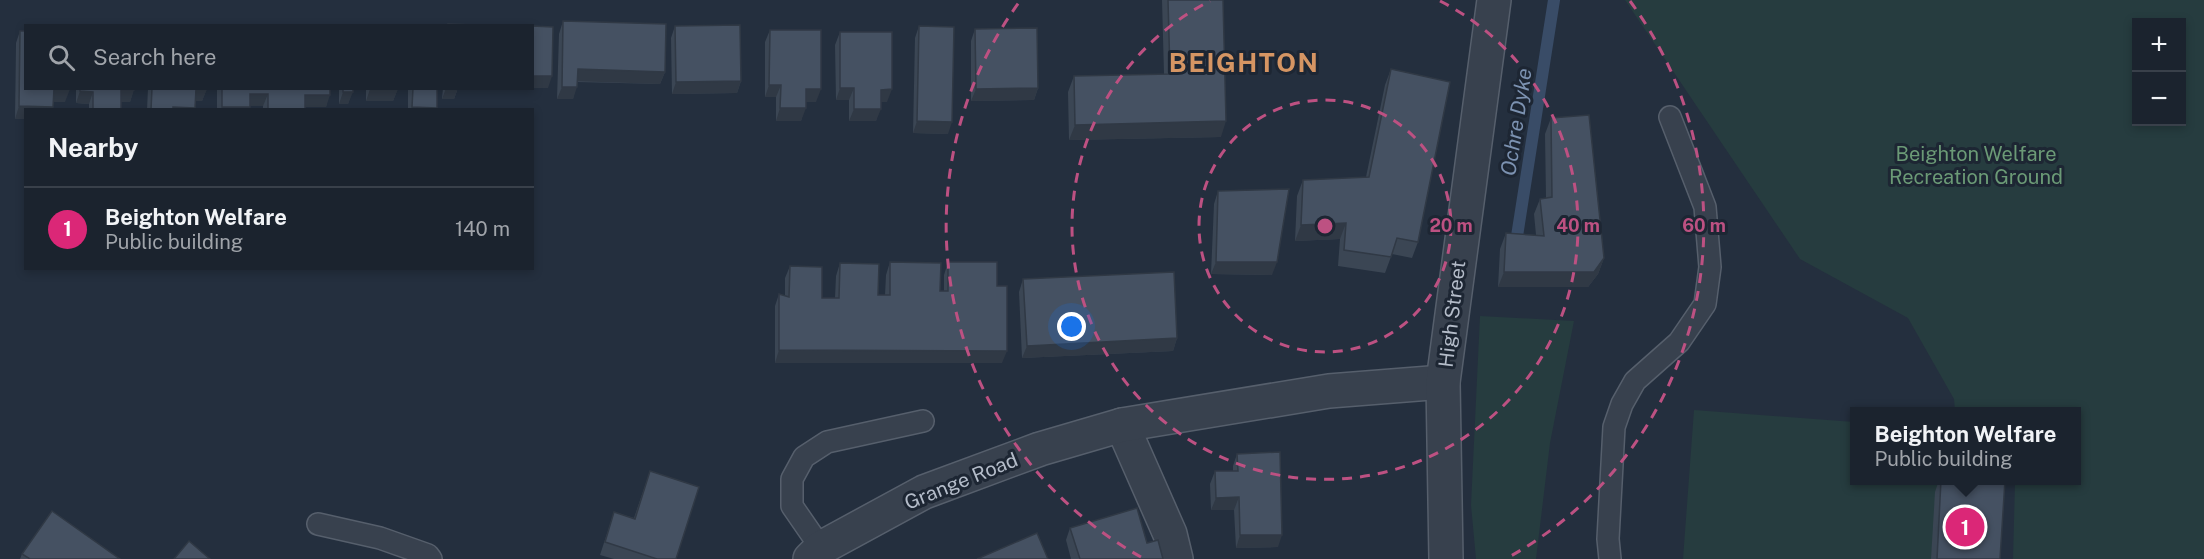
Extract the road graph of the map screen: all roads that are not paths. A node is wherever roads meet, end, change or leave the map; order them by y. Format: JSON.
{"nodes":[{"id":1,"x":1494,"y":0,"type":"edge"},
{"id":2,"x":1670,"y":117,"type":"dead end"},
{"id":3,"x":1443,"y":382,"type":"junction"},
{"id":4,"x":923,"y":421,"type":"dead end"},
{"id":5,"x":1122,"y":425,"type":"junction"},
{"id":6,"x":318,"y":525,"type":"dead end"},
{"id":7,"x":815,"y":554,"type":"edge"},
{"id":8,"x":431,"y":559,"type":"edge"},
{"id":9,"x":1176,"y":559,"type":"edge"},
{"id":10,"x":1446,"y":559,"type":"edge"},
{"id":11,"x":1610,"y":559,"type":"edge"}],
"edges":[{"from":1,"to":3,"type":"street","name":"High Street"},
{"from":2,"to":11,"type":"lane"},
{"from":3,"to":5,"type":"street","name":"Grange Road"},
{"from":3,"to":10,"type":"street","name":"High Street"},
{"from":4,"to":7,"type":"lane"},
{"from":5,"to":7,"type":"street","name":"Grange Road"},
{"from":5,"to":9,"type":"street"},
{"from":6,"to":8,"type":"lane"}]}
